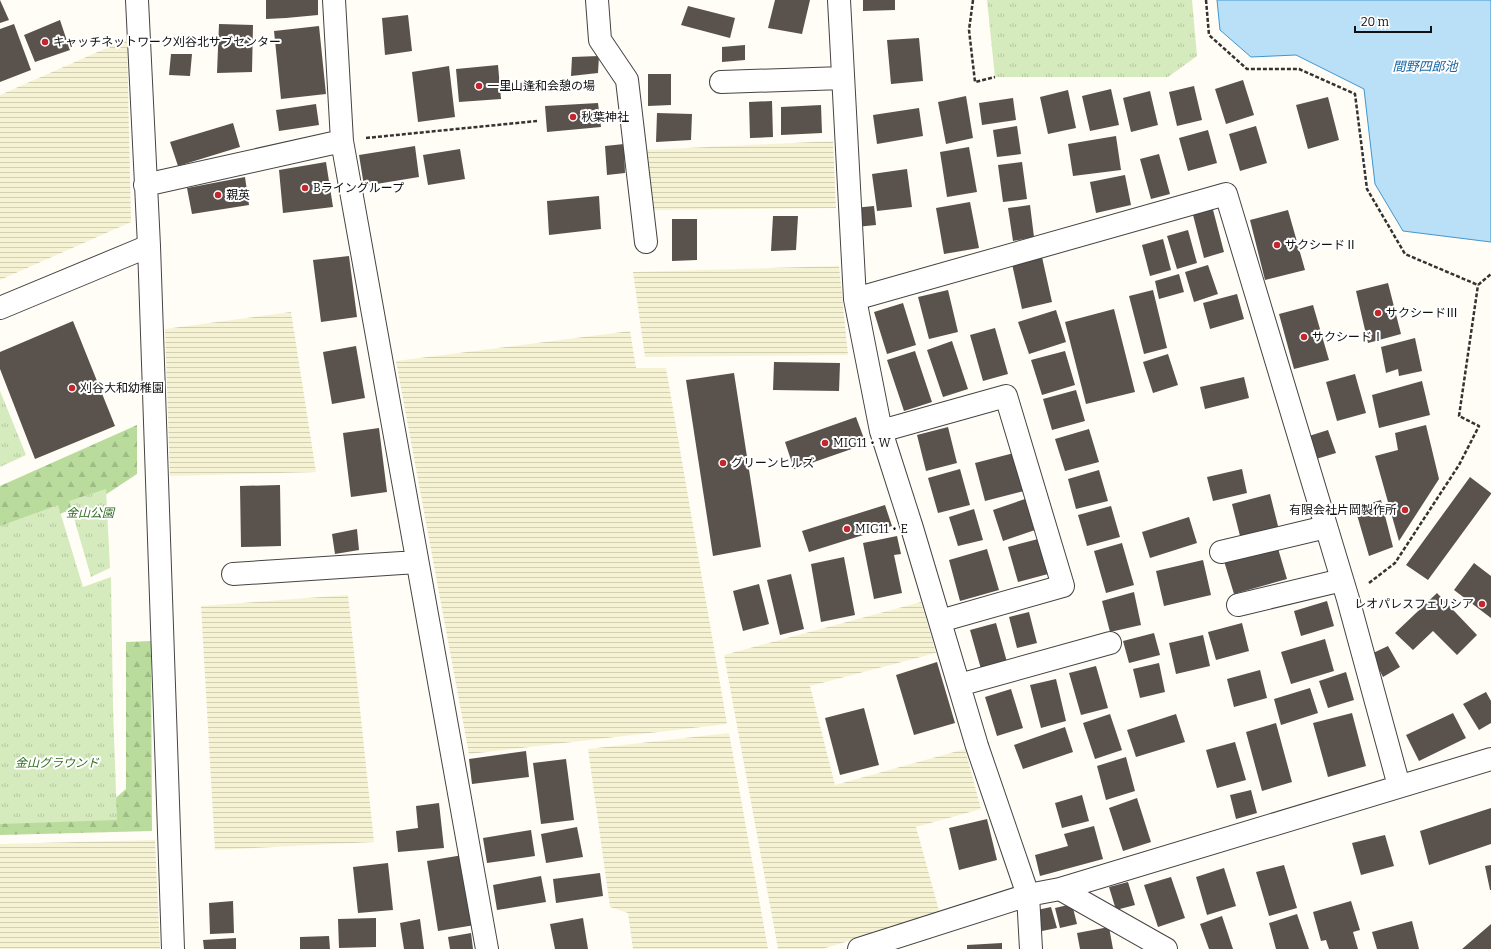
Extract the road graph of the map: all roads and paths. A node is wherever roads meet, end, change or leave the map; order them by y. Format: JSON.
{"nodes":[{"id":1,"x":137,"y":0,"type":"edge"},
{"id":2,"x":334,"y":0,"type":"edge"},
{"id":3,"x":597,"y":0,"type":"edge"},
{"id":4,"x":839,"y":0,"type":"edge"},
{"id":5,"x":973,"y":0,"type":"edge"},
{"id":6,"x":1206,"y":0,"type":"edge"},
{"id":7,"x":994,"y":77,"type":"dead end"},
{"id":8,"x":843,"y":78,"type":"junction"},
{"id":9,"x":720,"y":82,"type":"dead end"},
{"id":10,"x":537,"y":121,"type":"dead end"},
{"id":11,"x":342,"y":141,"type":"junction"},
{"id":12,"x":145,"y":185,"type":"junction"},
{"id":13,"x":646,"y":242,"type":"dead end"},
{"id":14,"x":149,"y":246,"type":"junction"},
{"id":15,"x":1491,"y":274,"type":"edge"},
{"id":16,"x":1478,"y":285,"type":"junction"},
{"id":17,"x":855,"y":299,"type":"junction"},
{"id":18,"x":0,"y":308,"type":"edge"},
{"id":19,"x":881,"y":431,"type":"junction"},
{"id":20,"x":1326,"y":527,"type":"junction"},
{"id":21,"x":1221,"y":552,"type":"dead end"},
{"id":22,"x":417,"y":562,"type":"junction"},
{"id":23,"x":233,"y":574,"type":"dead end"},
{"id":24,"x":1345,"y":590,"type":"junction"},
{"id":25,"x":1238,"y":605,"type":"dead end"},
{"id":26,"x":940,"y":621,"type":"junction"},
{"id":27,"x":1110,"y":643,"type":"dead end"},
{"id":28,"x":959,"y":685,"type":"junction"},
{"id":29,"x":1491,"y":759,"type":"edge"},
{"id":30,"x":1399,"y":786,"type":"junction"},
{"id":31,"x":1060,"y":889,"type":"junction"},
{"id":32,"x":1028,"y":895,"type":"junction"},
{"id":33,"x":173,"y":949,"type":"edge"},
{"id":34,"x":487,"y":949,"type":"edge"},
{"id":35,"x":859,"y":949,"type":"edge"},
{"id":36,"x":1032,"y":949,"type":"edge"},
{"id":37,"x":1166,"y":949,"type":"edge"}],
"edges":[{"from":1,"to":12,"type":"street"},
{"from":2,"to":11,"type":"street"},
{"from":3,"to":13,"type":"street"},
{"from":4,"to":8,"type":"street"},
{"from":5,"to":7,"type":"path"},
{"from":6,"to":16,"type":"path"},
{"from":8,"to":9,"type":"street"},
{"from":8,"to":17,"type":"street"},
{"from":10,"to":11,"type":"path"},
{"from":11,"to":12,"type":"street"},
{"from":11,"to":22,"type":"street"},
{"from":12,"to":14,"type":"street"},
{"from":14,"to":18,"type":"street"},
{"from":14,"to":33,"type":"street"},
{"from":15,"to":16,"type":"path"},
{"from":16,"to":24,"type":"path"},
{"from":17,"to":19,"type":"street"},
{"from":17,"to":20,"type":"street"},
{"from":19,"to":26,"type":"street"},
{"from":19,"to":26,"type":"street"},
{"from":20,"to":21,"type":"street"},
{"from":20,"to":24,"type":"street"},
{"from":22,"to":23,"type":"street"},
{"from":22,"to":34,"type":"street"},
{"from":24,"to":25,"type":"street"},
{"from":24,"to":30,"type":"street"},
{"from":26,"to":28,"type":"street"},
{"from":27,"to":28,"type":"street"},
{"from":28,"to":32,"type":"street"},
{"from":29,"to":30,"type":"street"},
{"from":30,"to":31,"type":"street"},
{"from":31,"to":32,"type":"street"},
{"from":31,"to":37,"type":"street"},
{"from":32,"to":35,"type":"street"},
{"from":32,"to":36,"type":"street"}]}
